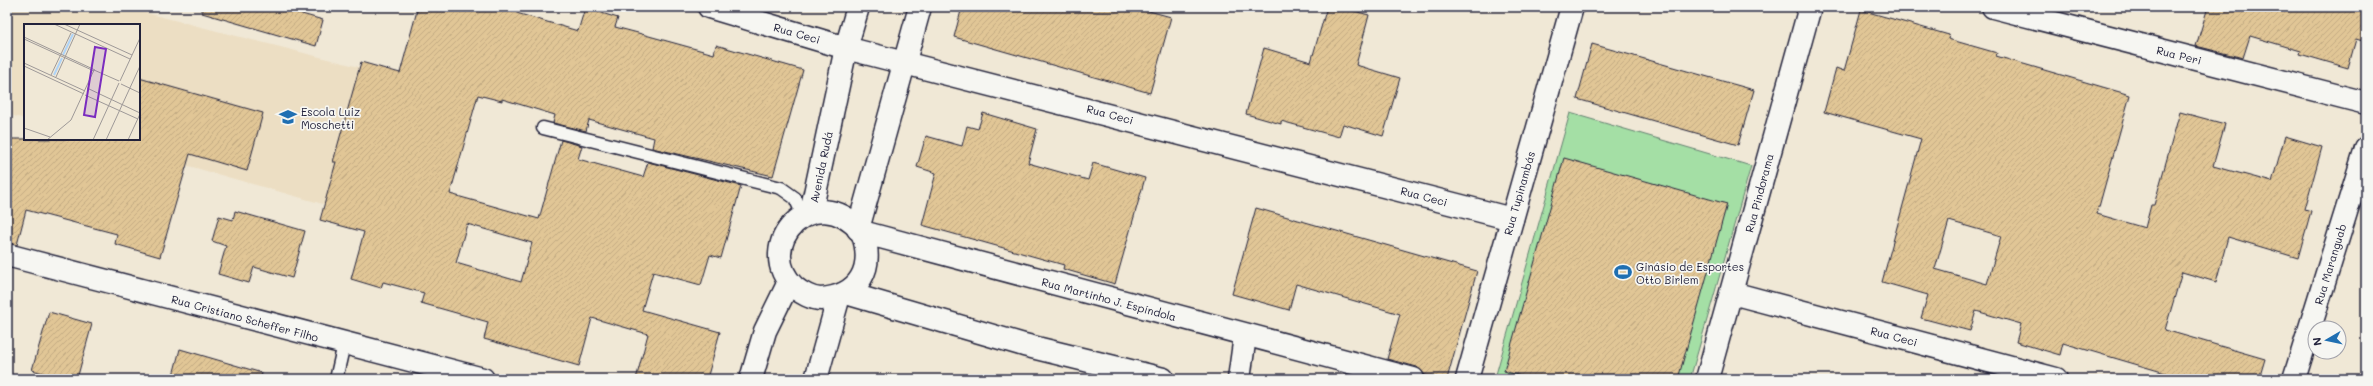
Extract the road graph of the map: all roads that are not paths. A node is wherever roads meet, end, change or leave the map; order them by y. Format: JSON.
{"nodes":[{"id":1,"x":709,"y":7,"type":"edge"},
{"id":2,"x":858,"y":7,"type":"edge"},
{"id":3,"x":920,"y":7,"type":"edge"},
{"id":4,"x":1572,"y":7,"type":"edge"},
{"id":5,"x":1810,"y":7,"type":"edge"},
{"id":6,"x":1993,"y":7,"type":"edge"},
{"id":7,"x":846,"y":48,"type":"junction"},
{"id":8,"x":905,"y":61,"type":"junction"},
{"id":9,"x":2366,"y":103,"type":"edge"},
{"id":10,"x":543,"y":128,"type":"dead end"},
{"id":11,"x":2366,"y":148,"type":"edge"},
{"id":12,"x":807,"y":214,"type":"junction"},
{"id":13,"x":1512,"y":219,"type":"junction"},
{"id":14,"x":860,"y":231,"type":"junction"},
{"id":15,"x":7,"y":255,"type":"edge"},
{"id":16,"x":789,"y":282,"type":"junction"},
{"id":17,"x":1732,"y":293,"type":"junction"},
{"id":18,"x":842,"y":295,"type":"junction"},
{"id":19,"x":1246,"y":336,"type":"junction"},
{"id":20,"x":344,"y":344,"type":"junction"},
{"id":21,"x":336,"y":379,"type":"edge"},
{"id":22,"x":483,"y":379,"type":"edge"},
{"id":23,"x":751,"y":379,"type":"edge"},
{"id":24,"x":816,"y":379,"type":"edge"},
{"id":25,"x":1163,"y":379,"type":"edge"},
{"id":26,"x":1239,"y":379,"type":"edge"},
{"id":27,"x":1413,"y":379,"type":"edge"},
{"id":28,"x":1467,"y":379,"type":"edge"},
{"id":29,"x":1707,"y":379,"type":"edge"},
{"id":30,"x":2056,"y":379,"type":"edge"},
{"id":31,"x":2294,"y":379,"type":"edge"}],
"edges":[{"from":1,"to":7,"type":"street","name":"Rua Ceci"},
{"from":2,"to":7,"type":"street","name":"Avenida Rudá"},
{"from":3,"to":8,"type":"street"},
{"from":4,"to":13,"type":"street","name":"Rua Tupinambás"},
{"from":5,"to":17,"type":"street","name":"Rua Pindorama"},
{"from":6,"to":9,"type":"street","name":"Rua Peri"},
{"from":7,"to":8,"type":"street","name":"Rua Ceci"},
{"from":7,"to":12,"type":"street","name":"Avenida Rudá"},
{"from":8,"to":13,"type":"street","name":"Rua Ceci"},
{"from":8,"to":14,"type":"street"},
{"from":10,"to":12,"type":"lane"},
{"from":11,"to":31,"type":"street","name":"Rua Maranguab"},
{"from":12,"to":14,"type":"street","name":"Rua Martinho J. Espíndola"},
{"from":12,"to":16,"type":"street","name":"Avenida Rudá"},
{"from":13,"to":28,"type":"street","name":"Rua Tupinambás"},
{"from":14,"to":18,"type":"street"},
{"from":14,"to":19,"type":"street","name":"Rua Martinho J. Espíndola"},
{"from":15,"to":20,"type":"street","name":"Rua Cristiano Scheffer Filho"},
{"from":16,"to":18,"type":"street"},
{"from":16,"to":23,"type":"street"},
{"from":17,"to":29,"type":"street","name":"Rua Pindorama"},
{"from":17,"to":30,"type":"street","name":"Rua Ceci"},
{"from":18,"to":24,"type":"street"},
{"from":18,"to":25,"type":"street"},
{"from":19,"to":26,"type":"street"},
{"from":19,"to":27,"type":"street","name":"Rua Martinho J. Espíndola"},
{"from":20,"to":21,"type":"lane"},
{"from":20,"to":22,"type":"street","name":"Rua Cristiano Scheffer Filho"}]}
